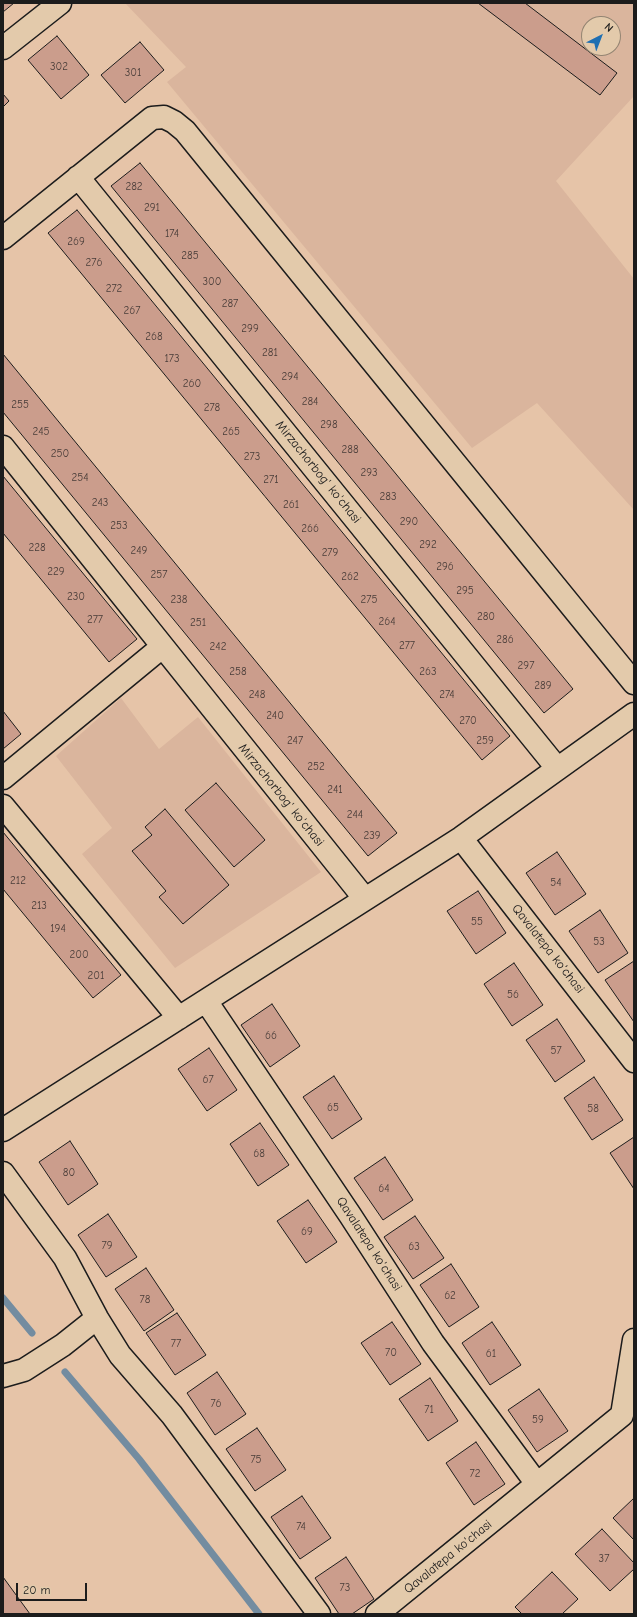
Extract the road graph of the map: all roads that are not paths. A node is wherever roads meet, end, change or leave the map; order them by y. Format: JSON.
{"nodes":[{"id":1,"x":60,"y":3,"type":"edge"},
{"id":2,"x":3,"y":48,"type":"edge"},
{"id":3,"x":78,"y":177,"type":"junction"},
{"id":4,"x":3,"y":238,"type":"edge"},
{"id":5,"x":3,"y":447,"type":"edge"},
{"id":6,"x":162,"y":647,"type":"junction"},
{"id":7,"x":634,"y":683,"type":"edge"},
{"id":8,"x":634,"y":714,"type":"edge"},
{"id":9,"x":558,"y":768,"type":"junction"},
{"id":10,"x":3,"y":778,"type":"edge"},
{"id":11,"x":3,"y":806,"type":"edge"},
{"id":12,"x":461,"y":838,"type":"junction"},
{"id":13,"x":365,"y":899,"type":"junction"},
{"id":14,"x":206,"y":1001,"type":"junction"},
{"id":15,"x":180,"y":1018,"type":"junction"},
{"id":16,"x":634,"y":1061,"type":"edge"},
{"id":17,"x":3,"y":1130,"type":"edge"},
{"id":18,"x":3,"y":1173,"type":"edge"},
{"id":19,"x":97,"y":1318,"type":"junction"},
{"id":20,"x":634,"y":1340,"type":"edge"},
{"id":21,"x":3,"y":1376,"type":"edge"},
{"id":22,"x":537,"y":1484,"type":"junction"},
{"id":23,"x":319,"y":1614,"type":"edge"},
{"id":24,"x":377,"y":1614,"type":"edge"}],
"edges":[{"from":1,"to":2,"type":"street"},
{"from":3,"to":4,"type":"street"},
{"from":3,"to":7,"type":"street"},
{"from":3,"to":9,"type":"street","name":"Mirzachorbog' ko'chasi"},
{"from":5,"to":6,"type":"street","name":"Mirzachorbog' ko'chasi"},
{"from":6,"to":10,"type":"street"},
{"from":6,"to":13,"type":"street","name":"Mirzachorbog' ko'chasi"},
{"from":8,"to":9,"type":"street"},
{"from":9,"to":12,"type":"street"},
{"from":11,"to":15,"type":"street"},
{"from":12,"to":13,"type":"street"},
{"from":12,"to":16,"type":"street","name":"Qavalatepa ko'chasi"},
{"from":13,"to":14,"type":"street"},
{"from":14,"to":15,"type":"street"},
{"from":14,"to":22,"type":"street","name":"Qavalatepa ko'chasi"},
{"from":15,"to":17,"type":"street"},
{"from":18,"to":19,"type":"street"},
{"from":19,"to":21,"type":"street"},
{"from":19,"to":23,"type":"street"},
{"from":20,"to":22,"type":"street","name":"Qavalatepa ko'chasi"},
{"from":22,"to":24,"type":"street","name":"Qavalatepa ko'chasi"}]}
